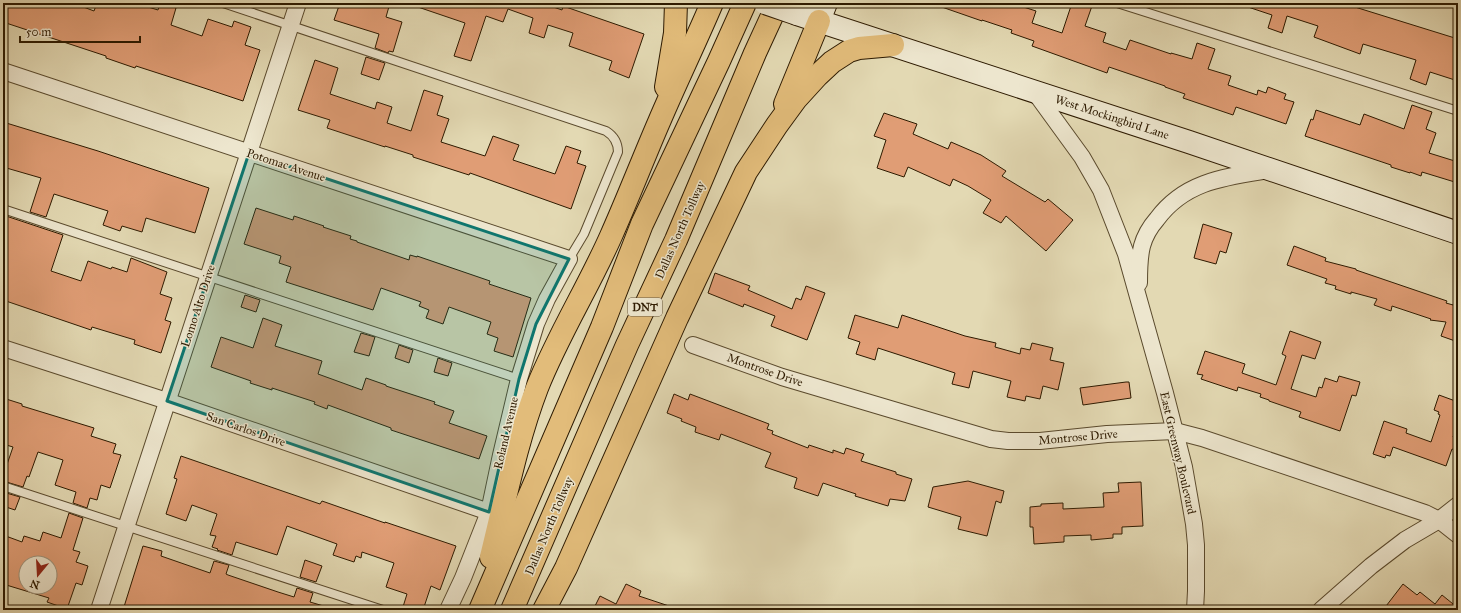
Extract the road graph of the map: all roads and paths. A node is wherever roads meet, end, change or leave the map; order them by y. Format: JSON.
{"nodes":[{"id":1,"x":223,"y":3,"type":"edge"},
{"id":2,"x":298,"y":3,"type":"edge"},
{"id":3,"x":676,"y":3,"type":"edge"},
{"id":4,"x":712,"y":3,"type":"edge"},
{"id":5,"x":745,"y":3,"type":"edge"},
{"id":6,"x":765,"y":3,"type":"edge"},
{"id":7,"x":778,"y":3,"type":"edge"},
{"id":8,"x":1117,"y":3,"type":"edge"},
{"id":9,"x":823,"y":12,"type":"edge"},
{"id":10,"x":291,"y":25,"type":"junction"},
{"id":11,"x":893,"y":45,"type":"junction"},
{"id":12,"x":3,"y":71,"type":"edge"},
{"id":13,"x":1034,"y":91,"type":"junction"},
{"id":14,"x":1458,"y":111,"type":"edge"},
{"id":15,"x":659,"y":122,"type":"junction"},
{"id":16,"x":777,"y":125,"type":"junction"},
{"id":17,"x":249,"y":153,"type":"junction"},
{"id":18,"x":1269,"y":170,"type":"junction"},
{"id":19,"x":3,"y":209,"type":"edge"},
{"id":20,"x":1458,"y":233,"type":"edge"},
{"id":21,"x":569,"y":259,"type":"junction"},
{"id":22,"x":208,"y":276,"type":"junction"},
{"id":23,"x":1139,"y":300,"type":"junction"},
{"id":24,"x":693,"y":344,"type":"dead end"},
{"id":25,"x":3,"y":348,"type":"edge"},
{"id":26,"x":519,"y":379,"type":"junction"},
{"id":27,"x":167,"y":401,"type":"junction"},
{"id":28,"x":1175,"y":431,"type":"junction"},
{"id":29,"x":3,"y":486,"type":"edge"},
{"id":30,"x":1458,"y":505,"type":"edge"},
{"id":31,"x":489,"y":512,"type":"junction"},
{"id":32,"x":1439,"y":520,"type":"junction"},
{"id":33,"x":127,"y":527,"type":"junction"},
{"id":34,"x":1458,"y":535,"type":"edge"},
{"id":35,"x":99,"y":610,"type":"edge"},
{"id":36,"x":383,"y":610,"type":"edge"},
{"id":37,"x":448,"y":610,"type":"edge"},
{"id":38,"x":479,"y":610,"type":"edge"},
{"id":39,"x":512,"y":610,"type":"edge"},
{"id":40,"x":544,"y":610,"type":"edge"},
{"id":41,"x":1195,"y":610,"type":"edge"},
{"id":42,"x":1320,"y":610,"type":"edge"}],
"edges":[{"from":1,"to":10,"type":"lane"},
{"from":2,"to":10,"type":"street","name":"Lomo Alto Drive"},
{"from":3,"to":15,"type":"highway"},
{"from":4,"to":15,"type":"highway"},
{"from":5,"to":38,"type":"highway","number":"DNT"},
{"from":6,"to":9,"type":"main road","name":"West Mockingbird Lane","bridge":true},
{"from":7,"to":39,"type":"highway","name":"Dallas North Tollway","number":"DNT"},
{"from":8,"to":14,"type":"lane"},
{"from":9,"to":11,"type":"main road","name":"West Mockingbird Lane"},
{"from":9,"to":16,"type":"highway"},
{"from":10,"to":17,"type":"street","name":"Lomo Alto Drive"},
{"from":10,"to":21,"type":"lane"},
{"from":11,"to":13,"type":"main road","name":"West Mockingbird Lane"},
{"from":11,"to":16,"type":"highway"},
{"from":12,"to":17,"type":"street","name":"Potomac Avenue"},
{"from":13,"to":18,"type":"main road","name":"West Mockingbird Lane"},
{"from":13,"to":23,"type":"street","name":"East Greenway Boulevard"},
{"from":15,"to":38,"type":"highway"},
{"from":16,"to":40,"type":"highway"},
{"from":17,"to":21,"type":"street","name":"Potomac Avenue"},
{"from":17,"to":22,"type":"street","name":"Lomo Alto Drive"},
{"from":18,"to":20,"type":"main road","name":"West Mockingbird Lane"},
{"from":18,"to":23,"type":"street","name":"East Greenway Boulevard"},
{"from":19,"to":22,"type":"lane"},
{"from":21,"to":26,"type":"street","name":"Roland Avenue"},
{"from":22,"to":26,"type":"lane"},
{"from":22,"to":27,"type":"street","name":"Lomo Alto Drive"},
{"from":23,"to":28,"type":"street","name":"East Greenway Boulevard"},
{"from":24,"to":28,"type":"street","name":"Montrose Drive"},
{"from":25,"to":27,"type":"street","name":"San Carlos Drive"},
{"from":26,"to":31,"type":"street","name":"Roland Avenue"},
{"from":27,"to":31,"type":"street","name":"San Carlos Drive"},
{"from":27,"to":33,"type":"street","name":"Lomo Alto Drive"},
{"from":28,"to":32,"type":"street","name":"Montrose Drive"},
{"from":28,"to":41,"type":"street","name":"East Greenway Boulevard"},
{"from":29,"to":33,"type":"lane"},
{"from":30,"to":32,"type":"street"},
{"from":31,"to":37,"type":"street","name":"Roland Avenue"},
{"from":32,"to":34,"type":"street","name":"Montrose Drive"},
{"from":32,"to":42,"type":"street"},
{"from":33,"to":35,"type":"street","name":"Lomo Alto Drive"},
{"from":33,"to":36,"type":"lane"}]}
